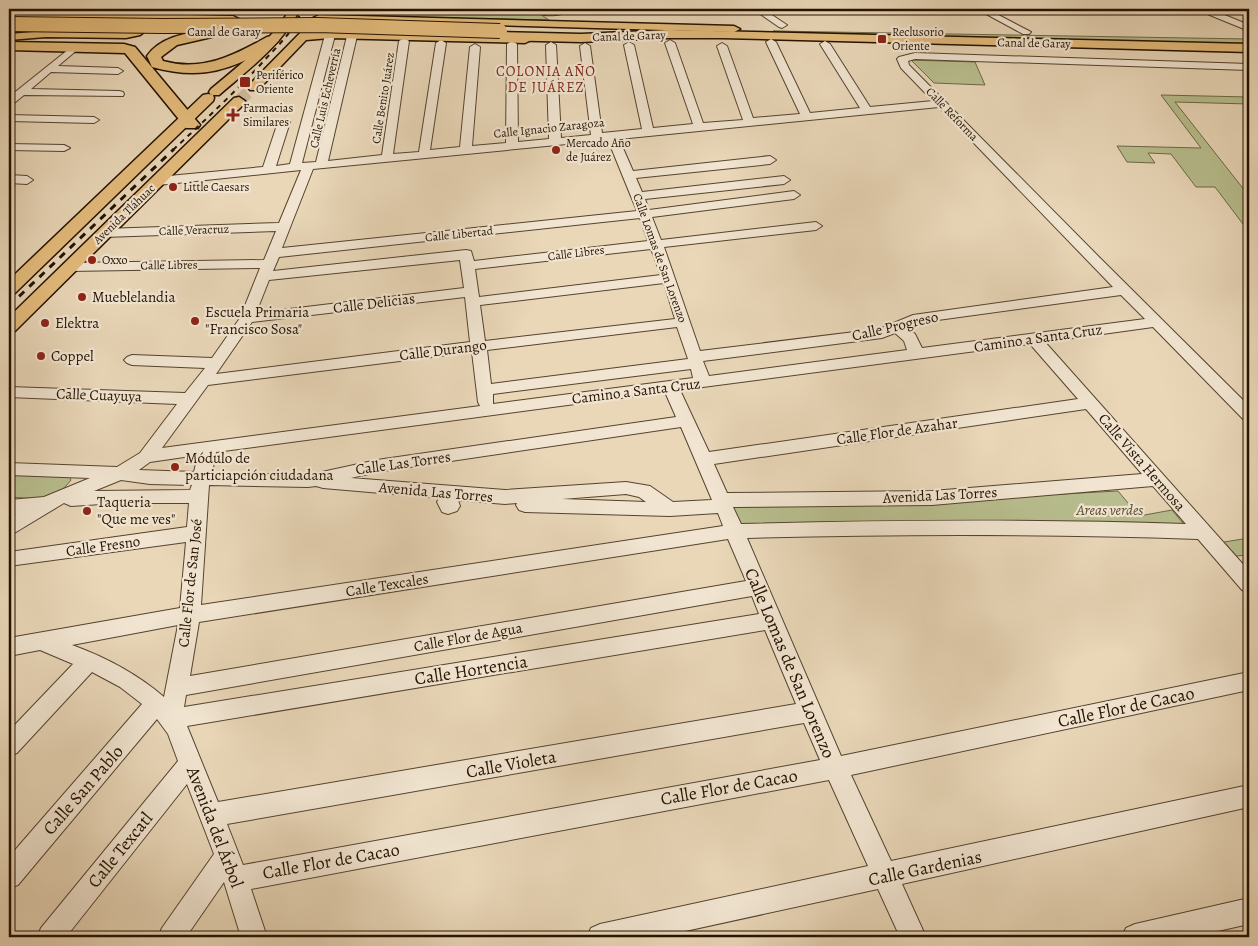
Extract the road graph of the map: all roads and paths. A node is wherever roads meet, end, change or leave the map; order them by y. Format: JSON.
{"nodes":[{"id":1,"x":365,"y":9,"type":"edge"},
{"id":2,"x":571,"y":9,"type":"edge"},
{"id":3,"x":757,"y":9,"type":"edge"},
{"id":4,"x":981,"y":9,"type":"edge"},
{"id":5,"x":1202,"y":9,"type":"edge"},
{"id":6,"x":542,"y":11,"type":"edge"},
{"id":7,"x":85,"y":12,"type":"edge"},
{"id":8,"x":9,"y":14,"type":"edge"},
{"id":9,"x":48,"y":14,"type":"junction"},
{"id":10,"x":293,"y":14,"type":"edge"},
{"id":11,"x":318,"y":16,"type":"edge"},
{"id":12,"x":9,"y":24,"type":"edge"},
{"id":13,"x":370,"y":24,"type":"junction"},
{"id":14,"x":555,"y":25,"type":"junction"},
{"id":15,"x":782,"y":25,"type":"dead end"},
{"id":16,"x":1249,"y":28,"type":"edge"},
{"id":17,"x":734,"y":29,"type":"junction"},
{"id":18,"x":211,"y":32,"type":"junction"},
{"id":19,"x":1026,"y":32,"type":"junction"},
{"id":20,"x":9,"y":33,"type":"edge"},
{"id":21,"x":499,"y":33,"type":"junction"},
{"id":22,"x":659,"y":34,"type":"junction"},
{"id":23,"x":277,"y":35,"type":"junction"},
{"id":24,"x":330,"y":35,"type":"junction"},
{"id":25,"x":356,"y":36,"type":"junction"},
{"id":26,"x":9,"y":37,"type":"edge"},
{"id":27,"x":303,"y":37,"type":"junction"},
{"id":28,"x":1249,"y":38,"type":"edge"},
{"id":29,"x":404,"y":41,"type":"dead end"},
{"id":30,"x":771,"y":42,"type":"dead end"},
{"id":31,"x":441,"y":43,"type":"dead end"},
{"id":32,"x":670,"y":43,"type":"dead end"},
{"id":33,"x":512,"y":44,"type":"dead end"},
{"id":34,"x":825,"y":44,"type":"dead end"},
{"id":35,"x":550,"y":45,"type":"dead end"},
{"id":36,"x":629,"y":45,"type":"dead end"},
{"id":37,"x":9,"y":46,"type":"edge"},
{"id":38,"x":585,"y":46,"type":"dead end"},
{"id":39,"x":722,"y":46,"type":"dead end"},
{"id":40,"x":475,"y":47,"type":"dead end"},
{"id":41,"x":74,"y":48,"type":"junction"},
{"id":42,"x":1249,"y":48,"type":"edge"},
{"id":43,"x":1249,"y":68,"type":"edge"},
{"id":44,"x":48,"y":69,"type":"junction"},
{"id":45,"x":118,"y":71,"type":"dead end"},
{"id":46,"x":254,"y":86,"type":"tunnel mouth"},
{"id":47,"x":21,"y":92,"type":"junction"},
{"id":48,"x":119,"y":94,"type":"dead end"},
{"id":49,"x":239,"y":101,"type":"tunnel mouth"},
{"id":50,"x":9,"y":102,"type":"edge"},
{"id":51,"x":942,"y":103,"type":"junction"},
{"id":52,"x":867,"y":110,"type":"junction"},
{"id":53,"x":807,"y":116,"type":"junction"},
{"id":54,"x":9,"y":118,"type":"edge"},
{"id":55,"x":94,"y":120,"type":"dead end"},
{"id":56,"x":189,"y":122,"type":"junction"},
{"id":57,"x":284,"y":122,"type":"dead end"},
{"id":58,"x":749,"y":122,"type":"junction"},
{"id":59,"x":699,"y":127,"type":"junction"},
{"id":60,"x":648,"y":132,"type":"junction"},
{"id":61,"x":612,"y":136,"type":"junction"},
{"id":62,"x":597,"y":137,"type":"junction"},
{"id":63,"x":555,"y":141,"type":"junction"},
{"id":64,"x":512,"y":146,"type":"junction"},
{"id":65,"x":9,"y":147,"type":"edge"},
{"id":66,"x":64,"y":148,"type":"dead end"},
{"id":67,"x":466,"y":150,"type":"junction"},
{"id":68,"x":424,"y":154,"type":"junction"},
{"id":69,"x":387,"y":158,"type":"junction"},
{"id":70,"x":770,"y":160,"type":"dead end"},
{"id":71,"x":308,"y":167,"type":"junction"},
{"id":72,"x":268,"y":171,"type":"junction"},
{"id":73,"x":629,"y":175,"type":"junction"},
{"id":74,"x":9,"y":179,"type":"edge"},
{"id":75,"x":27,"y":180,"type":"dead end"},
{"id":76,"x":784,"y":180,"type":"dead end"},
{"id":77,"x":158,"y":181,"type":"junction"},
{"id":78,"x":794,"y":195,"type":"dead end"},
{"id":79,"x":638,"y":196,"type":"junction"},
{"id":80,"x":644,"y":214,"type":"junction"},
{"id":81,"x":816,"y":226,"type":"dead end"},
{"id":82,"x":284,"y":228,"type":"junction"},
{"id":83,"x":104,"y":232,"type":"junction"},
{"id":84,"x":461,"y":234,"type":"junction"},
{"id":85,"x":656,"y":244,"type":"junction"},
{"id":86,"x":466,"y":261,"type":"junction"},
{"id":87,"x":270,"y":265,"type":"junction"},
{"id":88,"x":69,"y":267,"type":"junction"},
{"id":89,"x":669,"y":278,"type":"junction"},
{"id":90,"x":9,"y":289,"type":"edge"},
{"id":91,"x":1126,"y":290,"type":"junction"},
{"id":92,"x":471,"y":297,"type":"junction"},
{"id":93,"x":248,"y":318,"type":"junction"},
{"id":94,"x":683,"y":322,"type":"junction"},
{"id":95,"x":1158,"y":322,"type":"junction"},
{"id":96,"x":9,"y":327,"type":"edge"},
{"id":97,"x":895,"y":327,"type":"junction"},
{"id":98,"x":1034,"y":339,"type":"junction"},
{"id":99,"x":479,"y":346,"type":"junction"},
{"id":100,"x":915,"y":354,"type":"junction"},
{"id":101,"x":132,"y":360,"type":"dead end"},
{"id":102,"x":695,"y":360,"type":"junction"},
{"id":103,"x":216,"y":363,"type":"junction"},
{"id":104,"x":203,"y":381,"type":"junction"},
{"id":105,"x":703,"y":383,"type":"junction"},
{"id":106,"x":671,"y":387,"type":"junction"},
{"id":107,"x":484,"y":390,"type":"junction"},
{"id":108,"x":9,"y":392,"type":"edge"},
{"id":109,"x":190,"y":399,"type":"junction"},
{"id":110,"x":1090,"y":403,"type":"junction"},
{"id":111,"x":487,"y":410,"type":"junction"},
{"id":112,"x":1249,"y":415,"type":"edge"},
{"id":113,"x":686,"y":421,"type":"junction"},
{"id":114,"x":208,"y":447,"type":"junction"},
{"id":115,"x":146,"y":457,"type":"junction"},
{"id":116,"x":703,"y":458,"type":"junction"},
{"id":117,"x":9,"y":469,"type":"edge"},
{"id":118,"x":120,"y":473,"type":"junction"},
{"id":119,"x":1157,"y":479,"type":"junction"},
{"id":120,"x":308,"y":481,"type":"junction"},
{"id":121,"x":200,"y":488,"type":"junction"},
{"id":122,"x":52,"y":501,"type":"junction"},
{"id":123,"x":723,"y":503,"type":"junction"},
{"id":124,"x":9,"y":507,"type":"edge"},
{"id":125,"x":9,"y":527,"type":"edge"},
{"id":126,"x":734,"y":531,"type":"junction"},
{"id":127,"x":1203,"y":532,"type":"junction"},
{"id":128,"x":196,"y":533,"type":"junction"},
{"id":129,"x":9,"y":559,"type":"edge"},
{"id":130,"x":1249,"y":584,"type":"edge"},
{"id":131,"x":758,"y":586,"type":"junction"},
{"id":132,"x":190,"y":615,"type":"junction"},
{"id":133,"x":772,"y":620,"type":"junction"},
{"id":134,"x":40,"y":642,"type":"junction"},
{"id":135,"x":9,"y":647,"type":"edge"},
{"id":136,"x":90,"y":660,"type":"junction"},
{"id":137,"x":1249,"y":681,"type":"edge"},
{"id":138,"x":178,"y":688,"type":"junction"},
{"id":139,"x":164,"y":712,"type":"junction"},
{"id":140,"x":810,"y":712,"type":"junction"},
{"id":141,"x":9,"y":746,"type":"edge"},
{"id":142,"x":190,"y":763,"type":"junction"},
{"id":143,"x":834,"y":768,"type":"junction"},
{"id":144,"x":1249,"y":796,"type":"edge"},
{"id":145,"x":213,"y":815,"type":"junction"},
{"id":146,"x":232,"y":867,"type":"junction"},
{"id":147,"x":9,"y":876,"type":"edge"},
{"id":148,"x":884,"y":877,"type":"junction"},
{"id":149,"x":1249,"y":911,"type":"edge"},
{"id":150,"x":50,"y":937,"type":"edge"},
{"id":151,"x":171,"y":937,"type":"edge"},
{"id":152,"x":254,"y":937,"type":"edge"},
{"id":153,"x":600,"y":937,"type":"edge"},
{"id":154,"x":913,"y":937,"type":"edge"},
{"id":155,"x":1135,"y":937,"type":"edge"}],
"edges":[{"from":1,"to":11,"type":"main road"},
{"from":2,"to":6,"type":"street"},
{"from":3,"to":15,"type":"street"},
{"from":4,"to":19,"type":"street"},
{"from":5,"to":16,"type":"street"},
{"from":6,"to":14,"type":"street"},
{"from":7,"to":9,"type":"main road","name":"Canal de Garay"},
{"from":7,"to":10,"type":"main road","name":"Canal de Garay"},
{"from":8,"to":9,"type":"main road","name":"Canal de Garay"},
{"from":9,"to":26,"type":"main road"},
{"from":10,"to":11,"type":"main road","name":"Canal de Garay"},
{"from":10,"to":23,"type":"main road","name":"Avenida Tláhuac"},
{"from":11,"to":13,"type":"main road"},
{"from":11,"to":14,"type":"main road","name":"Canal de Garay"},
{"from":11,"to":23,"type":"main road"},
{"from":11,"to":27,"type":"main road"},
{"from":12,"to":21,"type":"highway","name":"Canal de Garay","bridge":true},
{"from":13,"to":14,"type":"main road"},
{"from":13,"to":25,"type":"main road"},
{"from":14,"to":17,"type":"main road","name":"Canal de Garay"},
{"from":17,"to":19,"type":"highway","name":"Canal de Garay"},
{"from":17,"to":21,"type":"highway","name":"Canal de Garay"},
{"from":18,"to":20,"type":"highway","name":"Canal de Garay"},
{"from":18,"to":21,"type":"highway","name":"Canal de Garay"},
{"from":18,"to":23,"type":"highway"},
{"from":19,"to":28,"type":"highway","name":"Canal de Garay"},
{"from":21,"to":22,"type":"highway","name":"Canal de Garay"},
{"from":22,"to":25,"type":"main road"},
{"from":22,"to":42,"type":"highway","name":"Canal de Garay"},
{"from":23,"to":56,"type":"main road","name":"Avenida Tláhuac"},
{"from":24,"to":25,"type":"main road"},
{"from":24,"to":27,"type":"main road"},
{"from":24,"to":71,"type":"street"},
{"from":25,"to":71,"type":"street","name":"Calle Luis Echeverría"},
{"from":27,"to":46,"type":"main road"},
{"from":29,"to":69,"type":"street","name":"Calle Benito Juárez"},
{"from":30,"to":53,"type":"street"},
{"from":31,"to":68,"type":"street"},
{"from":32,"to":59,"type":"street"},
{"from":33,"to":64,"type":"street"},
{"from":34,"to":52,"type":"street"},
{"from":35,"to":63,"type":"street"},
{"from":36,"to":60,"type":"street"},
{"from":37,"to":41,"type":"highway"},
{"from":38,"to":62,"type":"street"},
{"from":39,"to":58,"type":"street"},
{"from":40,"to":67,"type":"street"},
{"from":41,"to":44,"type":"street"},
{"from":41,"to":56,"type":"highway"},
{"from":43,"to":51,"type":"street","name":"Calle Reforma"},
{"from":44,"to":45,"type":"street"},
{"from":44,"to":47,"type":"street"},
{"from":47,"to":48,"type":"street"},
{"from":47,"to":50,"type":"street"},
{"from":49,"to":77,"type":"main road","name":"Avenida Tláhuac"},
{"from":51,"to":52,"type":"street","name":"Calle Ignacio Zaragoza"},
{"from":51,"to":91,"type":"street","name":"Calle Reforma"},
{"from":52,"to":53,"type":"street","name":"Calle Ignacio Zaragoza"},
{"from":53,"to":58,"type":"street","name":"Calle Ignacio Zaragoza"},
{"from":54,"to":55,"type":"street"},
{"from":56,"to":90,"type":"main road","name":"Avenida Tláhuac"},
{"from":57,"to":72,"type":"street"},
{"from":58,"to":59,"type":"street","name":"Calle Ignacio Zaragoza"},
{"from":59,"to":60,"type":"street","name":"Calle Ignacio Zaragoza"},
{"from":60,"to":61,"type":"street","name":"Calle Ignacio Zaragoza"},
{"from":61,"to":62,"type":"street","name":"Calle Ignacio Zaragoza"},
{"from":61,"to":73,"type":"street","name":"Calle Lomas de San Lorenzo"},
{"from":62,"to":63,"type":"street","name":"Calle Ignacio Zaragoza"},
{"from":63,"to":64,"type":"street","name":"Calle Ignacio Zaragoza"},
{"from":64,"to":67,"type":"street","name":"Calle Ignacio Zaragoza"},
{"from":65,"to":66,"type":"street"},
{"from":67,"to":68,"type":"street","name":"Calle Ignacio Zaragoza"},
{"from":68,"to":69,"type":"street","name":"Calle Ignacio Zaragoza"},
{"from":69,"to":71,"type":"street","name":"Calle Ignacio Zaragoza"},
{"from":70,"to":73,"type":"street"},
{"from":71,"to":72,"type":"street","name":"Calle Ignacio Zaragoza"},
{"from":71,"to":82,"type":"street"},
{"from":72,"to":77,"type":"street","name":"Calle Ignacio Zaragoza"},
{"from":73,"to":79,"type":"street","name":"Calle Lomas de San Lorenzo"},
{"from":74,"to":75,"type":"street"},
{"from":76,"to":79,"type":"street"},
{"from":77,"to":83,"type":"main road","name":"Avenida Tláhuac"},
{"from":78,"to":80,"type":"street","name":"Calle Libertad"},
{"from":79,"to":80,"type":"street","name":"Calle Lomas de San Lorenzo"},
{"from":80,"to":84,"type":"street","name":"Calle Libertad"},
{"from":80,"to":85,"type":"street","name":"Calle Lomas de San Lorenzo"},
{"from":81,"to":85,"type":"street","name":"Calle Libres"},
{"from":82,"to":83,"type":"street","name":"Calle Veracruz"},
{"from":82,"to":87,"type":"street"},
{"from":83,"to":88,"type":"main road","name":"Avenida Tláhuac"},
{"from":84,"to":86,"type":"street"},
{"from":84,"to":87,"type":"street","name":"Calle Libertad"},
{"from":85,"to":86,"type":"street","name":"Calle Libres"},
{"from":85,"to":89,"type":"street","name":"Calle Lomas de San Lorenzo"},
{"from":86,"to":87,"type":"street","name":"Calle Libres"},
{"from":86,"to":92,"type":"street"},
{"from":87,"to":88,"type":"street","name":"Calle Libres"},
{"from":87,"to":93,"type":"street"},
{"from":88,"to":96,"type":"main road","name":"Avenida Tláhuac"},
{"from":89,"to":92,"type":"street","name":"Calle Delicias"},
{"from":89,"to":94,"type":"street","name":"Calle Lomas de San Lorenzo"},
{"from":91,"to":95,"type":"street","name":"Calle Reforma"},
{"from":91,"to":97,"type":"street","name":"Calle Progreso"},
{"from":92,"to":93,"type":"street","name":"Calle Delicias"},
{"from":92,"to":99,"type":"street"},
{"from":93,"to":103,"type":"street"},
{"from":94,"to":99,"type":"street","name":"Calle Durango"},
{"from":94,"to":102,"type":"street","name":"Calle Lomas de San Lorenzo"},
{"from":95,"to":98,"type":"street","name":"Camino a Santa Cruz"},
{"from":95,"to":112,"type":"street","name":"Calle Reforma"},
{"from":97,"to":100,"type":"street"},
{"from":97,"to":102,"type":"street","name":"Calle Progreso"},
{"from":98,"to":100,"type":"street","name":"Camino a Santa Cruz"},
{"from":98,"to":110,"type":"street","name":"Calle Vista Hermosa"},
{"from":99,"to":104,"type":"street","name":"Calle Durango"},
{"from":99,"to":107,"type":"street"},
{"from":100,"to":105,"type":"street","name":"Camino a Santa Cruz"},
{"from":101,"to":103,"type":"street"},
{"from":102,"to":105,"type":"street","name":"Calle Lomas de San Lorenzo"},
{"from":102,"to":107,"type":"street","name":"Calle Progreso"},
{"from":103,"to":104,"type":"street"},
{"from":104,"to":109,"type":"street"},
{"from":105,"to":106,"type":"street","name":"Camino a Santa Cruz"},
{"from":106,"to":111,"type":"street","name":"Camino a Santa Cruz"},
{"from":106,"to":113,"type":"street","name":"Calle Lomas de San Lorenzo"},
{"from":107,"to":111,"type":"street"},
{"from":108,"to":109,"type":"street","name":"Calle Cuayuya"},
{"from":109,"to":115,"type":"street"},
{"from":110,"to":116,"type":"street","name":"Calle Flor de Azahar"},
{"from":110,"to":119,"type":"street","name":"Calle Vista Hermosa"},
{"from":111,"to":114,"type":"street","name":"Camino a Santa Cruz"},
{"from":113,"to":116,"type":"street","name":"Calle Lomas de San Lorenzo"},
{"from":113,"to":120,"type":"street","name":"Calle Las Torres"},
{"from":114,"to":115,"type":"street","name":"Camino a Santa Cruz"},
{"from":114,"to":121,"type":"street","name":"Calle Flor de San José"},
{"from":115,"to":118,"type":"street","name":"Camino a Santa Cruz"},
{"from":116,"to":123,"type":"street","name":"Calle Lomas de San Lorenzo"},
{"from":117,"to":118,"type":"street"},
{"from":118,"to":121,"type":"street","name":"Calle Las Torres"},
{"from":118,"to":122,"type":"street","name":"Camino a Santa Cruz"},
{"from":119,"to":123,"type":"street","name":"Avenida Las Torres"},
{"from":119,"to":127,"type":"street","name":"Calle Vista Hermosa"},
{"from":120,"to":121,"type":"street","name":"Calle Las Torres"},
{"from":120,"to":123,"type":"street","name":"Avenida Las Torres"},
{"from":121,"to":122,"type":"street","name":"Camino a Santa Cruz"},
{"from":121,"to":128,"type":"street","name":"Calle Flor de San José"},
{"from":122,"to":124,"type":"street","name":"Camino a Santa Cruz"},
{"from":122,"to":125,"type":"street"},
{"from":123,"to":126,"type":"street","name":"Calle Lomas de San Lorenzo"},
{"from":126,"to":127,"type":"street","name":"Avenida Las Torres"},
{"from":126,"to":131,"type":"street","name":"Calle Lomas de San Lorenzo"},
{"from":126,"to":132,"type":"street","name":"Calle Texcales"},
{"from":127,"to":130,"type":"street","name":"Calle Vista Hermosa"},
{"from":128,"to":129,"type":"street","name":"Calle Fresno"},
{"from":128,"to":132,"type":"street","name":"Calle Flor de San José"},
{"from":131,"to":133,"type":"street","name":"Calle Lomas de San Lorenzo"},
{"from":131,"to":138,"type":"street","name":"Calle Flor de Agua"},
{"from":132,"to":134,"type":"street","name":"Calle Texcales"},
{"from":132,"to":138,"type":"street","name":"Calle Flor de San José"},
{"from":133,"to":139,"type":"street","name":"Calle Hortencia"},
{"from":133,"to":140,"type":"street","name":"Calle Lomas de San Lorenzo"},
{"from":134,"to":135,"type":"street","name":"Calle Texcales"},
{"from":134,"to":136,"type":"street"},
{"from":136,"to":139,"type":"street"},
{"from":136,"to":141,"type":"street"},
{"from":137,"to":143,"type":"street","name":"Calle Flor de Cacao"},
{"from":138,"to":139,"type":"street","name":"Calle Flor de San José"},
{"from":139,"to":142,"type":"street","name":"Avenida del Árbol"},
{"from":139,"to":147,"type":"street","name":"Calle San Pablo"},
{"from":140,"to":143,"type":"street","name":"Calle Lomas de San Lorenzo"},
{"from":140,"to":145,"type":"street","name":"Calle Violeta"},
{"from":142,"to":145,"type":"street","name":"Avenida del Árbol"},
{"from":142,"to":150,"type":"street","name":"Calle Texcatl"},
{"from":143,"to":146,"type":"street","name":"Calle Flor de Cacao"},
{"from":143,"to":148,"type":"street","name":"Calle Lomas de San Lorenzo"},
{"from":144,"to":148,"type":"street","name":"Calle Gardenias"},
{"from":145,"to":146,"type":"street","name":"Avenida del Árbol"},
{"from":146,"to":151,"type":"street"},
{"from":146,"to":152,"type":"street","name":"Avenida del Árbol"},
{"from":148,"to":153,"type":"street","name":"Calle Gardenias"},
{"from":148,"to":154,"type":"street","name":"Calle Lomas de San Lorenzo"},
{"from":149,"to":155,"type":"street"}]}
